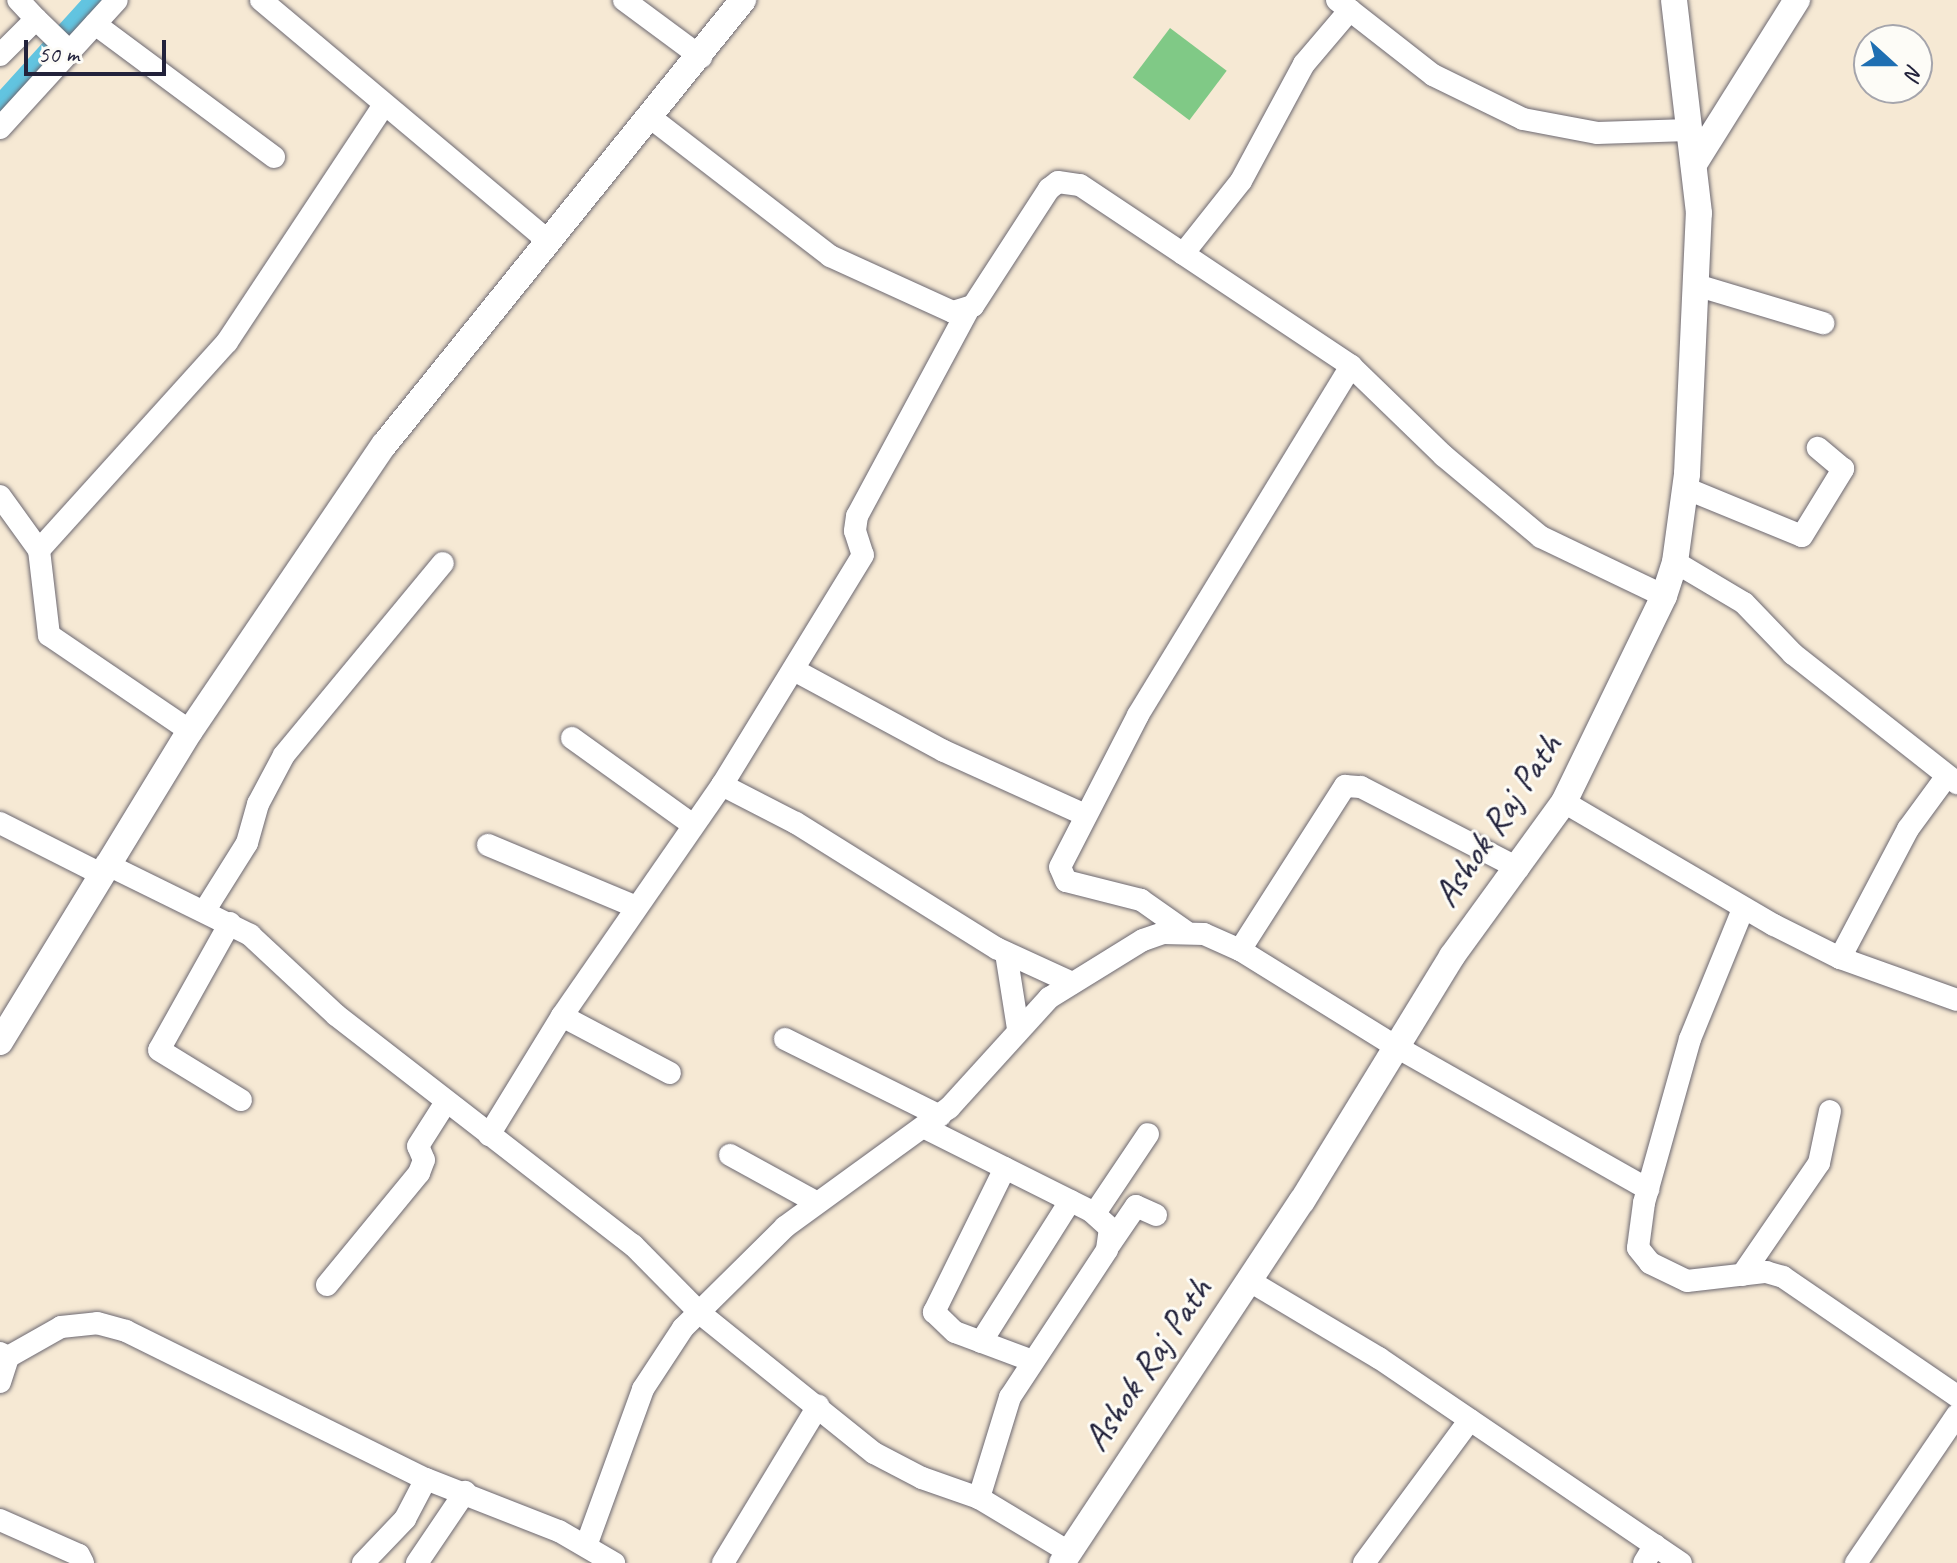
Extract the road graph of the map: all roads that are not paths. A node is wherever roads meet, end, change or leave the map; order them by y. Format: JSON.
{"nodes":[{"id":1,"x":18,"y":0,"type":"edge"},
{"id":2,"x":52,"y":0,"type":"edge"},
{"id":3,"x":117,"y":0,"type":"edge"},
{"id":4,"x":261,"y":0,"type":"edge"},
{"id":5,"x":624,"y":0,"type":"edge"},
{"id":6,"x":743,"y":0,"type":"edge"},
{"id":7,"x":1674,"y":0,"type":"edge"},
{"id":8,"x":1797,"y":0,"type":"edge"},
{"id":9,"x":1344,"y":5,"type":"edge"},
{"id":10,"x":38,"y":21,"type":"junction"},
{"id":11,"x":95,"y":24,"type":"junction"},
{"id":12,"x":64,"y":47,"type":"junction"},
{"id":13,"x":0,"y":55,"type":"edge"},
{"id":14,"x":701,"y":57,"type":"junction"},
{"id":15,"x":383,"y":106,"type":"junction"},
{"id":16,"x":651,"y":118,"type":"junction"},
{"id":17,"x":0,"y":128,"type":"edge"},
{"id":18,"x":1689,"y":130,"type":"junction"},
{"id":19,"x":274,"y":157,"type":"dead end"},
{"id":20,"x":1694,"y":164,"type":"junction"},
{"id":21,"x":549,"y":242,"type":"junction"},
{"id":22,"x":1183,"y":254,"type":"junction"},
{"id":23,"x":1696,"y":285,"type":"junction"},
{"id":24,"x":968,"y":310,"type":"junction"},
{"id":25,"x":1823,"y":323,"type":"dead end"},
{"id":26,"x":1351,"y":366,"type":"junction"},
{"id":27,"x":1818,"y":448,"type":"dead end"},
{"id":28,"x":1685,"y":488,"type":"junction"},
{"id":29,"x":0,"y":496,"type":"edge"},
{"id":30,"x":39,"y":550,"type":"junction"},
{"id":31,"x":1675,"y":562,"type":"junction"},
{"id":32,"x":443,"y":563,"type":"dead end"},
{"id":33,"x":1664,"y":596,"type":"junction"},
{"id":34,"x":794,"y":670,"type":"junction"},
{"id":35,"x":190,"y":731,"type":"junction"},
{"id":36,"x":572,"y":738,"type":"dead end"},
{"id":37,"x":1952,"y":780,"type":"edge"},
{"id":38,"x":722,"y":785,"type":"junction"},
{"id":39,"x":1564,"y":802,"type":"junction"},
{"id":40,"x":1085,"y":815,"type":"junction"},
{"id":41,"x":0,"y":823,"type":"edge"},
{"id":42,"x":693,"y":825,"type":"junction"},
{"id":43,"x":488,"y":845,"type":"dead end"},
{"id":44,"x":1518,"y":868,"type":"junction"},
{"id":45,"x":104,"y":869,"type":"junction"},
{"id":46,"x":636,"y":907,"type":"junction"},
{"id":47,"x":1743,"y":909,"type":"junction"},
{"id":48,"x":205,"y":910,"type":"junction"},
{"id":49,"x":230,"y":923,"type":"junction"},
{"id":50,"x":1185,"y":931,"type":"junction"},
{"id":51,"x":1240,"y":950,"type":"junction"},
{"id":52,"x":1006,"y":953,"type":"junction"},
{"id":53,"x":1840,"y":958,"type":"junction"},
{"id":54,"x":1072,"y":983,"type":"junction"},
{"id":55,"x":1957,"y":1000,"type":"edge"},
{"id":56,"x":562,"y":1016,"type":"junction"},
{"id":57,"x":1018,"y":1029,"type":"junction"},
{"id":58,"x":785,"y":1039,"type":"dead end"},
{"id":59,"x":0,"y":1042,"type":"edge"},
{"id":60,"x":1395,"y":1046,"type":"junction"},
{"id":61,"x":670,"y":1073,"type":"dead end"},
{"id":62,"x":241,"y":1100,"type":"dead end"},
{"id":63,"x":446,"y":1102,"type":"junction"},
{"id":64,"x":1830,"y":1111,"type":"dead end"},
{"id":65,"x":932,"y":1122,"type":"junction"},
{"id":66,"x":1148,"y":1134,"type":"dead end"},
{"id":67,"x":489,"y":1135,"type":"junction"},
{"id":68,"x":730,"y":1155,"type":"dead end"},
{"id":69,"x":1005,"y":1168,"type":"junction"},
{"id":70,"x":1648,"y":1189,"type":"junction"},
{"id":71,"x":1070,"y":1201,"type":"junction"},
{"id":72,"x":816,"y":1202,"type":"junction"},
{"id":73,"x":1095,"y":1213,"type":"junction"},
{"id":74,"x":1156,"y":1215,"type":"dead end"},
{"id":75,"x":1110,"y":1244,"type":"junction"},
{"id":76,"x":1742,"y":1275,"type":"junction"},
{"id":77,"x":1248,"y":1280,"type":"junction"},
{"id":78,"x":327,"y":1285,"type":"dead end"},
{"id":79,"x":700,"y":1313,"type":"junction"},
{"id":80,"x":981,"y":1342,"type":"junction"},
{"id":81,"x":4,"y":1355,"type":"edge"},
{"id":82,"x":1030,"y":1360,"type":"junction"},
{"id":83,"x":0,"y":1382,"type":"edge"},
{"id":84,"x":1957,"y":1396,"type":"edge"},
{"id":85,"x":818,"y":1406,"type":"junction"},
{"id":86,"x":1957,"y":1415,"type":"edge"},
{"id":87,"x":1470,"y":1420,"type":"junction"},
{"id":88,"x":426,"y":1479,"type":"junction"},
{"id":89,"x":465,"y":1492,"type":"junction"},
{"id":90,"x":979,"y":1498,"type":"junction"},
{"id":91,"x":0,"y":1520,"type":"edge"},
{"id":92,"x":586,"y":1546,"type":"junction"},
{"id":93,"x":1649,"y":1554,"type":"edge"},
{"id":94,"x":1065,"y":1557,"type":"edge"},
{"id":95,"x":83,"y":1563,"type":"edge"},
{"id":96,"x":363,"y":1563,"type":"edge"},
{"id":97,"x":417,"y":1563,"type":"edge"},
{"id":98,"x":614,"y":1563,"type":"edge"},
{"id":99,"x":723,"y":1563,"type":"edge"},
{"id":100,"x":1364,"y":1563,"type":"edge"},
{"id":101,"x":1681,"y":1563,"type":"edge"},
{"id":102,"x":1856,"y":1563,"type":"edge"}],
"edges":[{"from":1,"to":10,"type":"street"},
{"from":2,"to":10,"type":"street"},
{"from":3,"to":11,"type":"street"},
{"from":4,"to":15,"type":"street"},
{"from":5,"to":14,"type":"street"},
{"from":6,"to":14,"type":"main road"},
{"from":7,"to":18,"type":"main road","name":"Ashok Raj Path"},
{"from":8,"to":20,"type":"main road"},
{"from":9,"to":18,"type":"street"},
{"from":9,"to":22,"type":"street"},
{"from":10,"to":12,"type":"street"},
{"from":10,"to":13,"type":"street"},
{"from":11,"to":12,"type":"street"},
{"from":11,"to":19,"type":"street"},
{"from":12,"to":17,"type":"street"},
{"from":14,"to":16,"type":"main road"},
{"from":15,"to":21,"type":"street"},
{"from":15,"to":30,"type":"street"},
{"from":16,"to":21,"type":"main road"},
{"from":16,"to":24,"type":"street"},
{"from":18,"to":20,"type":"main road","name":"Ashok Raj Path"},
{"from":20,"to":23,"type":"main road","name":"Ashok Raj Path"},
{"from":21,"to":35,"type":"main road"},
{"from":22,"to":24,"type":"street"},
{"from":22,"to":26,"type":"street"},
{"from":23,"to":25,"type":"street"},
{"from":23,"to":28,"type":"main road","name":"Ashok Raj Path"},
{"from":24,"to":34,"type":"street"},
{"from":26,"to":33,"type":"street"},
{"from":26,"to":40,"type":"street"},
{"from":27,"to":28,"type":"street"},
{"from":28,"to":31,"type":"main road","name":"Ashok Raj Path"},
{"from":29,"to":30,"type":"street"},
{"from":30,"to":35,"type":"street"},
{"from":31,"to":33,"type":"main road","name":"Ashok Raj Path"},
{"from":31,"to":37,"type":"street"},
{"from":32,"to":48,"type":"street"},
{"from":33,"to":39,"type":"main road","name":"Ashok Raj Path"},
{"from":34,"to":38,"type":"street"},
{"from":34,"to":40,"type":"street"},
{"from":35,"to":45,"type":"main road"},
{"from":36,"to":42,"type":"street"},
{"from":37,"to":53,"type":"street"},
{"from":38,"to":42,"type":"street"},
{"from":38,"to":52,"type":"street"},
{"from":39,"to":44,"type":"main road","name":"Ashok Raj Path"},
{"from":39,"to":47,"type":"street"},
{"from":40,"to":50,"type":"street"},
{"from":41,"to":45,"type":"street"},
{"from":42,"to":46,"type":"street"},
{"from":43,"to":46,"type":"street"},
{"from":44,"to":51,"type":"street"},
{"from":44,"to":60,"type":"main road","name":"Ashok Raj Path"},
{"from":45,"to":48,"type":"street"},
{"from":45,"to":59,"type":"main road"},
{"from":46,"to":56,"type":"street"},
{"from":47,"to":53,"type":"street"},
{"from":47,"to":70,"type":"street"},
{"from":48,"to":49,"type":"street"},
{"from":49,"to":62,"type":"street"},
{"from":49,"to":63,"type":"street"},
{"from":50,"to":51,"type":"street"},
{"from":50,"to":54,"type":"street"},
{"from":51,"to":60,"type":"street"},
{"from":52,"to":54,"type":"street"},
{"from":52,"to":57,"type":"street"},
{"from":53,"to":55,"type":"street"},
{"from":54,"to":57,"type":"street"},
{"from":56,"to":61,"type":"street"},
{"from":56,"to":67,"type":"street"},
{"from":57,"to":65,"type":"street"},
{"from":58,"to":65,"type":"street"},
{"from":60,"to":70,"type":"street"},
{"from":60,"to":77,"type":"main road","name":"Ashok Raj Path"},
{"from":63,"to":67,"type":"street"},
{"from":63,"to":78,"type":"street"},
{"from":64,"to":76,"type":"street"},
{"from":65,"to":69,"type":"street"},
{"from":65,"to":72,"type":"street"},
{"from":66,"to":73,"type":"street"},
{"from":67,"to":79,"type":"street"},
{"from":68,"to":72,"type":"street"},
{"from":69,"to":71,"type":"street"},
{"from":69,"to":80,"type":"street"},
{"from":70,"to":76,"type":"street"},
{"from":71,"to":73,"type":"street"},
{"from":71,"to":80,"type":"street"},
{"from":72,"to":79,"type":"street"},
{"from":73,"to":75,"type":"street"},
{"from":74,"to":75,"type":"street"},
{"from":75,"to":82,"type":"street"},
{"from":76,"to":84,"type":"street"},
{"from":77,"to":87,"type":"street"},
{"from":77,"to":94,"type":"main road","name":"Ashok Raj Path"},
{"from":79,"to":85,"type":"street"},
{"from":79,"to":92,"type":"street"},
{"from":80,"to":82,"type":"street"},
{"from":81,"to":83,"type":"street"},
{"from":81,"to":88,"type":"street"},
{"from":82,"to":90,"type":"street"},
{"from":85,"to":90,"type":"street"},
{"from":85,"to":99,"type":"street"},
{"from":86,"to":102,"type":"street"},
{"from":87,"to":93,"type":"street"},
{"from":87,"to":100,"type":"street"},
{"from":88,"to":89,"type":"street"},
{"from":88,"to":96,"type":"street"},
{"from":89,"to":92,"type":"street"},
{"from":89,"to":97,"type":"street"},
{"from":90,"to":94,"type":"street"},
{"from":91,"to":95,"type":"street"},
{"from":92,"to":98,"type":"street"},
{"from":93,"to":101,"type":"street"}]}
